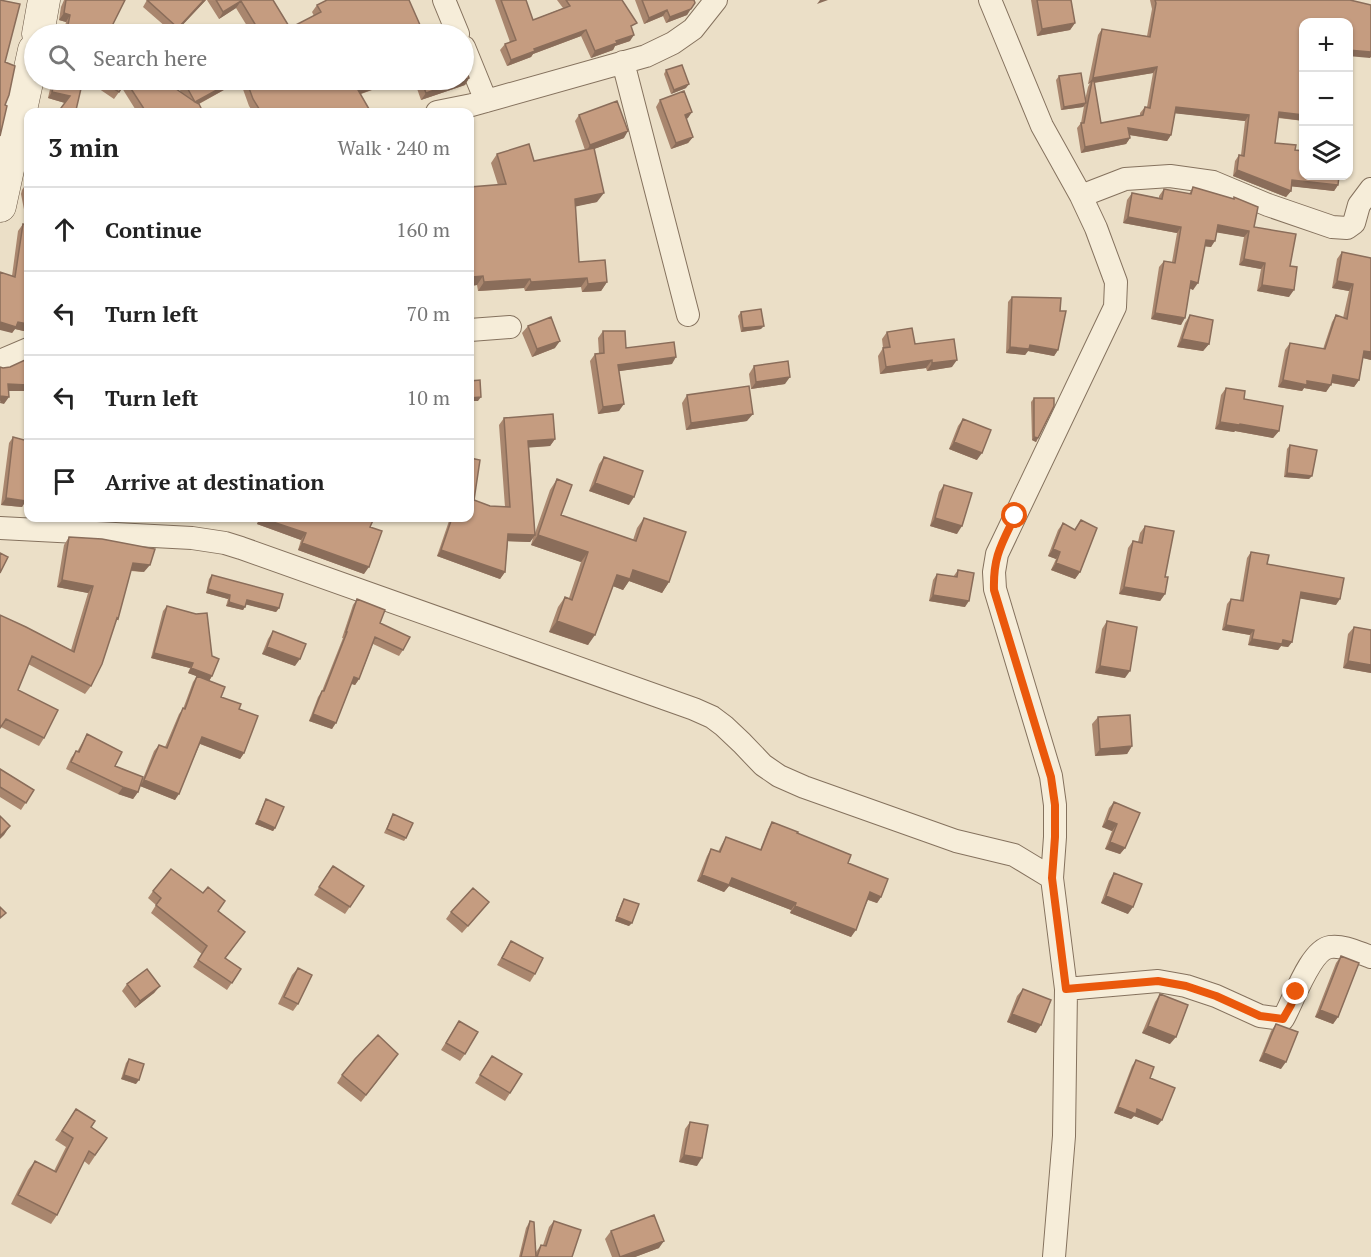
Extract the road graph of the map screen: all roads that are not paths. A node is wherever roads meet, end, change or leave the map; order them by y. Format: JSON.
{"nodes":[{"id":1,"x":44,"y":0,"type":"edge"},
{"id":2,"x":444,"y":0,"type":"edge"},
{"id":3,"x":716,"y":0,"type":"edge"},
{"id":4,"x":990,"y":0,"type":"edge"},
{"id":5,"x":40,"y":24,"type":"edge"},
{"id":6,"x":454,"y":24,"type":"edge"},
{"id":7,"x":623,"y":62,"type":"junction"},
{"id":8,"x":474,"y":72,"type":"edge"},
{"id":9,"x":25,"y":90,"type":"edge"},
{"id":10,"x":486,"y":101,"type":"junction"},
{"id":11,"x":455,"y":108,"type":"edge"},
{"id":12,"x":1371,"y":189,"type":"edge"},
{"id":13,"x":1081,"y":196,"type":"junction"},
{"id":14,"x":0,"y":206,"type":"edge"},
{"id":15,"x":688,"y":315,"type":"dead end"},
{"id":16,"x":510,"y":327,"type":"dead end"},
{"id":17,"x":474,"y":330,"type":"edge"},
{"id":18,"x":24,"y":351,"type":"edge"},
{"id":19,"x":0,"y":361,"type":"edge"},
{"id":20,"x":0,"y":528,"type":"edge"},
{"id":21,"x":1052,"y":878,"type":"junction"},
{"id":22,"x":1371,"y":957,"type":"edge"},
{"id":23,"x":1066,"y":989,"type":"junction"},
{"id":24,"x":1054,"y":1257,"type":"edge"}],
"edges":[{"from":1,"to":5,"type":"street"},
{"from":2,"to":6,"type":"street"},
{"from":3,"to":7,"type":"street"},
{"from":4,"to":13,"type":"street"},
{"from":7,"to":10,"type":"street"},
{"from":7,"to":15,"type":"street"},
{"from":8,"to":10,"type":"street"},
{"from":9,"to":14,"type":"street"},
{"from":10,"to":11,"type":"street"},
{"from":12,"to":13,"type":"street"},
{"from":13,"to":21,"type":"street"},
{"from":16,"to":17,"type":"street"},
{"from":18,"to":19,"type":"street"},
{"from":20,"to":21,"type":"street"},
{"from":21,"to":23,"type":"street"},
{"from":22,"to":23,"type":"street"},
{"from":23,"to":24,"type":"street"}]}
